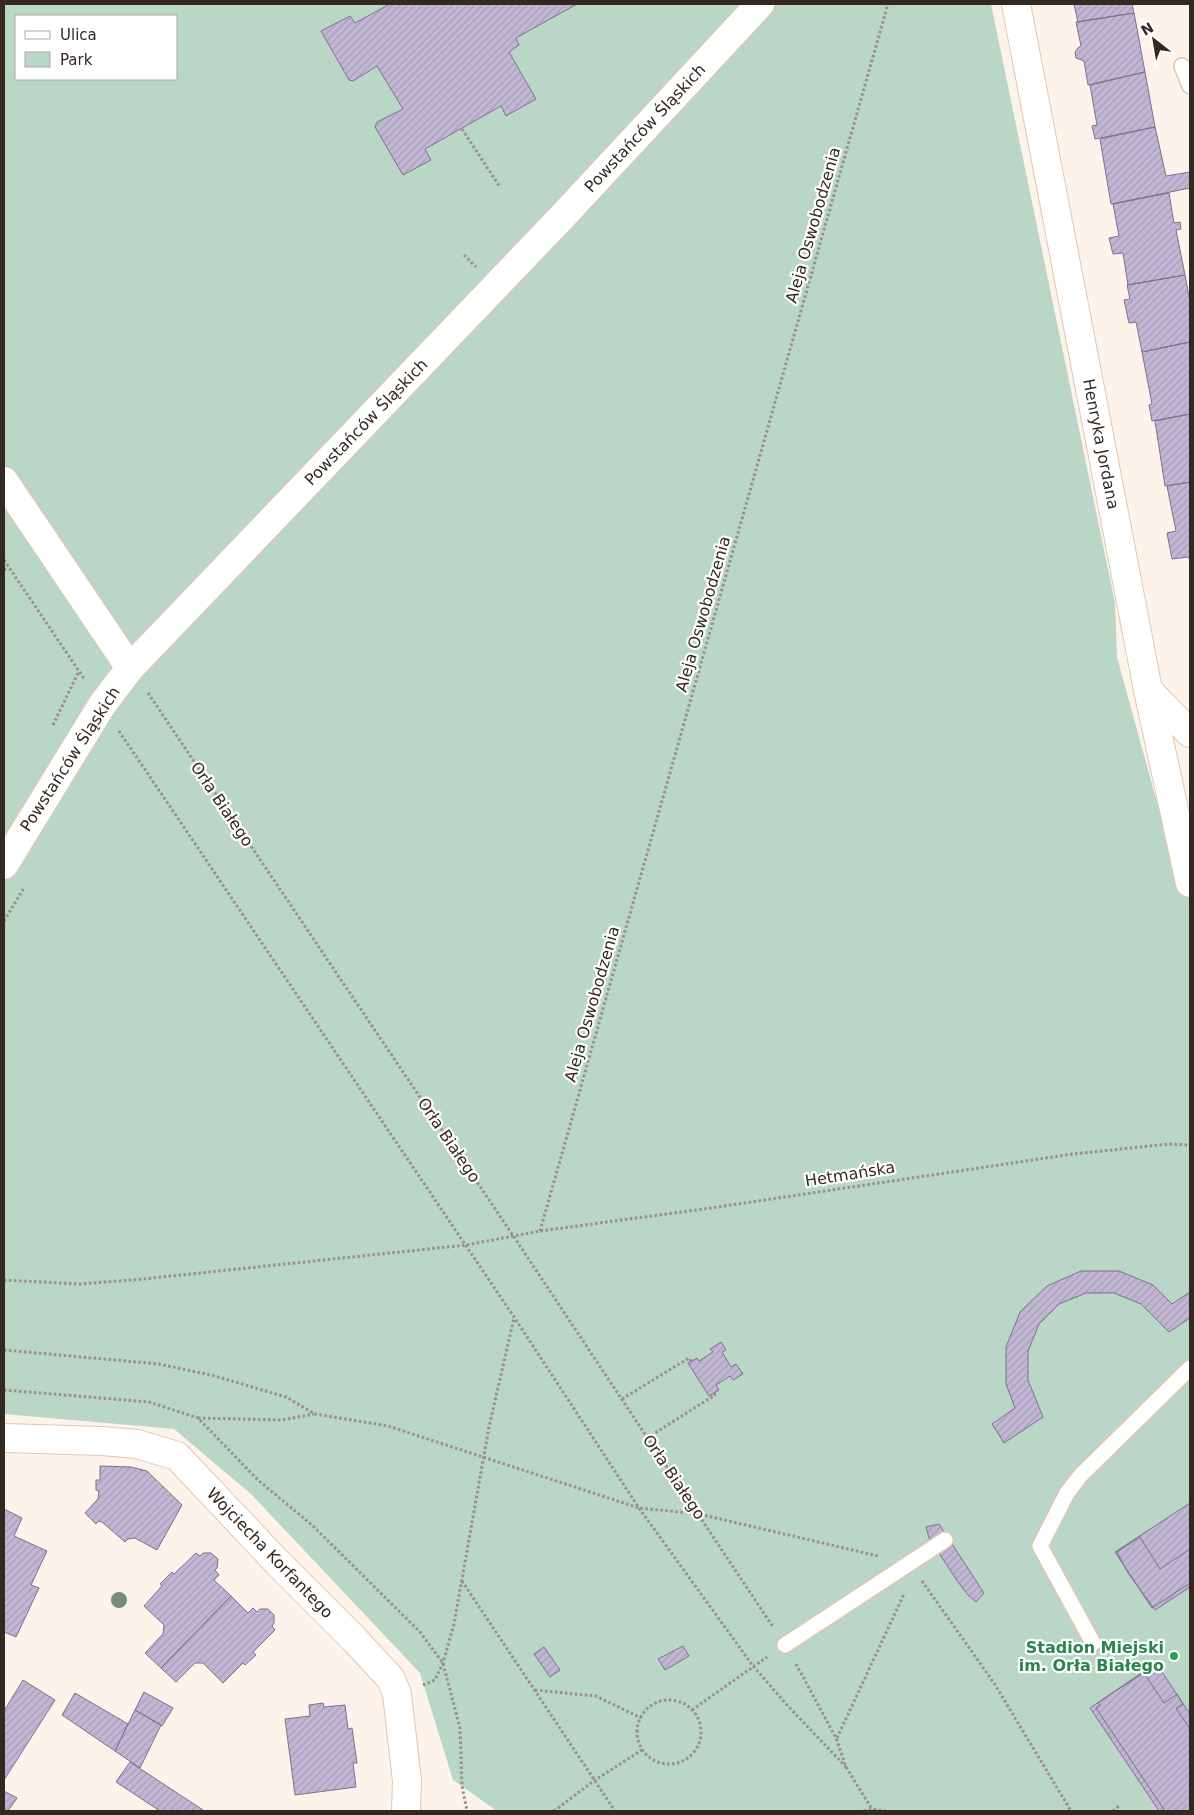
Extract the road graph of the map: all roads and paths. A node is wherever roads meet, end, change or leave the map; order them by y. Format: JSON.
{"nodes":[{"id":1,"x":760,"y":4,"type":"edge"},
{"id":2,"x":888,"y":4,"type":"edge"},
{"id":3,"x":1016,"y":4,"type":"edge"},
{"id":4,"x":1182,"y":66,"type":"dead end"},
{"id":5,"x":1190,"y":86,"type":"edge"},
{"id":6,"x":462,"y":129,"type":"dead end"},
{"id":7,"x":500,"y":188,"type":"dead end"},
{"id":8,"x":4,"y":481,"type":"edge"},
{"id":9,"x":4,"y":560,"type":"edge"},
{"id":10,"x":8,"y":567,"type":"junction"},
{"id":11,"x":4,"y":570,"type":"edge"},
{"id":12,"x":130,"y":668,"type":"junction"},
{"id":13,"x":79,"y":671,"type":"junction"},
{"id":14,"x":1148,"y":690,"type":"junction"},
{"id":15,"x":102,"y":705,"type":"junction"},
{"id":16,"x":49,"y":732,"type":"dead end"},
{"id":17,"x":1190,"y":733,"type":"edge"},
{"id":18,"x":4,"y":865,"type":"edge"},
{"id":19,"x":1190,"y":883,"type":"edge"},
{"id":20,"x":1190,"y":1146,"type":"edge"},
{"id":21,"x":540,"y":1231,"type":"junction"},
{"id":22,"x":514,"y":1237,"type":"junction"},
{"id":23,"x":466,"y":1245,"type":"junction"},
{"id":24,"x":4,"y":1280,"type":"edge"},
{"id":25,"x":514,"y":1317,"type":"junction"},
{"id":26,"x":4,"y":1350,"type":"edge"},
{"id":27,"x":691,"y":1361,"type":"dead end"},
{"id":28,"x":1190,"y":1368,"type":"edge"},
{"id":29,"x":714,"y":1393,"type":"dead end"},
{"id":30,"x":622,"y":1399,"type":"junction"},
{"id":31,"x":315,"y":1414,"type":"junction"},
{"id":32,"x":198,"y":1418,"type":"dead end"},
{"id":33,"x":4,"y":1438,"type":"edge"},
{"id":34,"x":647,"y":1438,"type":"junction"},
{"id":35,"x":483,"y":1457,"type":"junction"},
{"id":36,"x":639,"y":1508,"type":"junction"},
{"id":37,"x":699,"y":1514,"type":"junction"},
{"id":38,"x":944,"y":1540,"type":"dead end"},
{"id":39,"x":909,"y":1563,"type":"junction"},
{"id":40,"x":462,"y":1580,"type":"junction"},
{"id":41,"x":1093,"y":1643,"type":"dead end"},
{"id":42,"x":785,"y":1645,"type":"junction"},
{"id":43,"x":753,"y":1666,"type":"junction"},
{"id":44,"x":535,"y":1690,"type":"junction"},
{"id":45,"x":397,"y":1694,"type":"junction"},
{"id":46,"x":692,"y":1710,"type":"junction"},
{"id":47,"x":641,"y":1718,"type":"junction"},
{"id":48,"x":642,"y":1750,"type":"junction"},
{"id":49,"x":846,"y":1767,"type":"junction"},
{"id":50,"x":595,"y":1780,"type":"junction"},
{"id":51,"x":1119,"y":1806,"type":"dead end"},
{"id":52,"x":873,"y":1810,"type":"edge"},
{"id":53,"x":406,"y":1811,"type":"edge"},
{"id":54,"x":554,"y":1811,"type":"edge"},
{"id":55,"x":615,"y":1811,"type":"edge"},
{"id":56,"x":864,"y":1811,"type":"edge"},
{"id":57,"x":885,"y":1811,"type":"edge"},
{"id":58,"x":1071,"y":1811,"type":"edge"},
{"id":59,"x":1113,"y":1811,"type":"edge"}],
"edges":[{"from":1,"to":12,"type":"street","name":"Powstańców Śląskich"},
{"from":2,"to":21,"type":"path","name":"Aleja Oswobodzenia"},
{"from":3,"to":14,"type":"street","name":"Henryka Jordana"},
{"from":4,"to":5,"type":"lane"},
{"from":6,"to":7,"type":"path"},
{"from":8,"to":12,"type":"street"},
{"from":9,"to":10,"type":"path"},
{"from":10,"to":11,"type":"path"},
{"from":10,"to":13,"type":"path"},
{"from":12,"to":15,"type":"street","name":"Powstańców Śląskich"},
{"from":12,"to":22,"type":"path","name":"Orła Białego"},
{"from":13,"to":15,"type":"path"},
{"from":13,"to":16,"type":"path"},
{"from":14,"to":17,"type":"street"},
{"from":14,"to":19,"type":"street","name":"Henryka Jordana"},
{"from":15,"to":18,"type":"street","name":"Powstańców Śląskich"},
{"from":15,"to":23,"type":"path"},
{"from":20,"to":21,"type":"path","name":"Hetmańska"},
{"from":21,"to":22,"type":"path","name":"Hetmańska"},
{"from":22,"to":23,"type":"path","name":"Hetmańska"},
{"from":22,"to":30,"type":"path","name":"Orła Białego"},
{"from":23,"to":24,"type":"path","name":"Hetmańska"},
{"from":23,"to":25,"type":"path"},
{"from":25,"to":35,"type":"path"},
{"from":25,"to":36,"type":"path"},
{"from":26,"to":31,"type":"path"},
{"from":27,"to":30,"type":"path"},
{"from":28,"to":41,"type":"lane"},
{"from":29,"to":34,"type":"path"},
{"from":30,"to":34,"type":"path","name":"Orła Białego"},
{"from":31,"to":32,"type":"path"},
{"from":31,"to":35,"type":"path"},
{"from":33,"to":45,"type":"street","name":"Wojciecha Korfantego"},
{"from":34,"to":37,"type":"path","name":"Orła Białego"},
{"from":35,"to":36,"type":"path"},
{"from":35,"to":40,"type":"path"},
{"from":36,"to":37,"type":"path"},
{"from":36,"to":43,"type":"path"},
{"from":37,"to":42,"type":"path","name":"Orła Białego"},
{"from":38,"to":39,"type":"lane"},
{"from":39,"to":42,"type":"lane"},
{"from":39,"to":58,"type":"path"},
{"from":40,"to":44,"type":"path"},
{"from":40,"to":45,"type":"path"},
{"from":42,"to":43,"type":"path"},
{"from":42,"to":49,"type":"path","name":"Orła Białego"},
{"from":43,"to":46,"type":"path"},
{"from":43,"to":49,"type":"path"},
{"from":44,"to":47,"type":"path"},
{"from":44,"to":50,"type":"path"},
{"from":45,"to":53,"type":"street","name":"Wojciecha Korfantego"},
{"from":46,"to":47,"type":"path"},
{"from":46,"to":48,"type":"path"},
{"from":47,"to":48,"type":"path"},
{"from":48,"to":50,"type":"path"},
{"from":49,"to":52,"type":"path","name":"Orła Białego"},
{"from":50,"to":54,"type":"path"},
{"from":50,"to":55,"type":"path"},
{"from":51,"to":59,"type":"path"},
{"from":52,"to":56,"type":"path"},
{"from":52,"to":57,"type":"path"}]}
